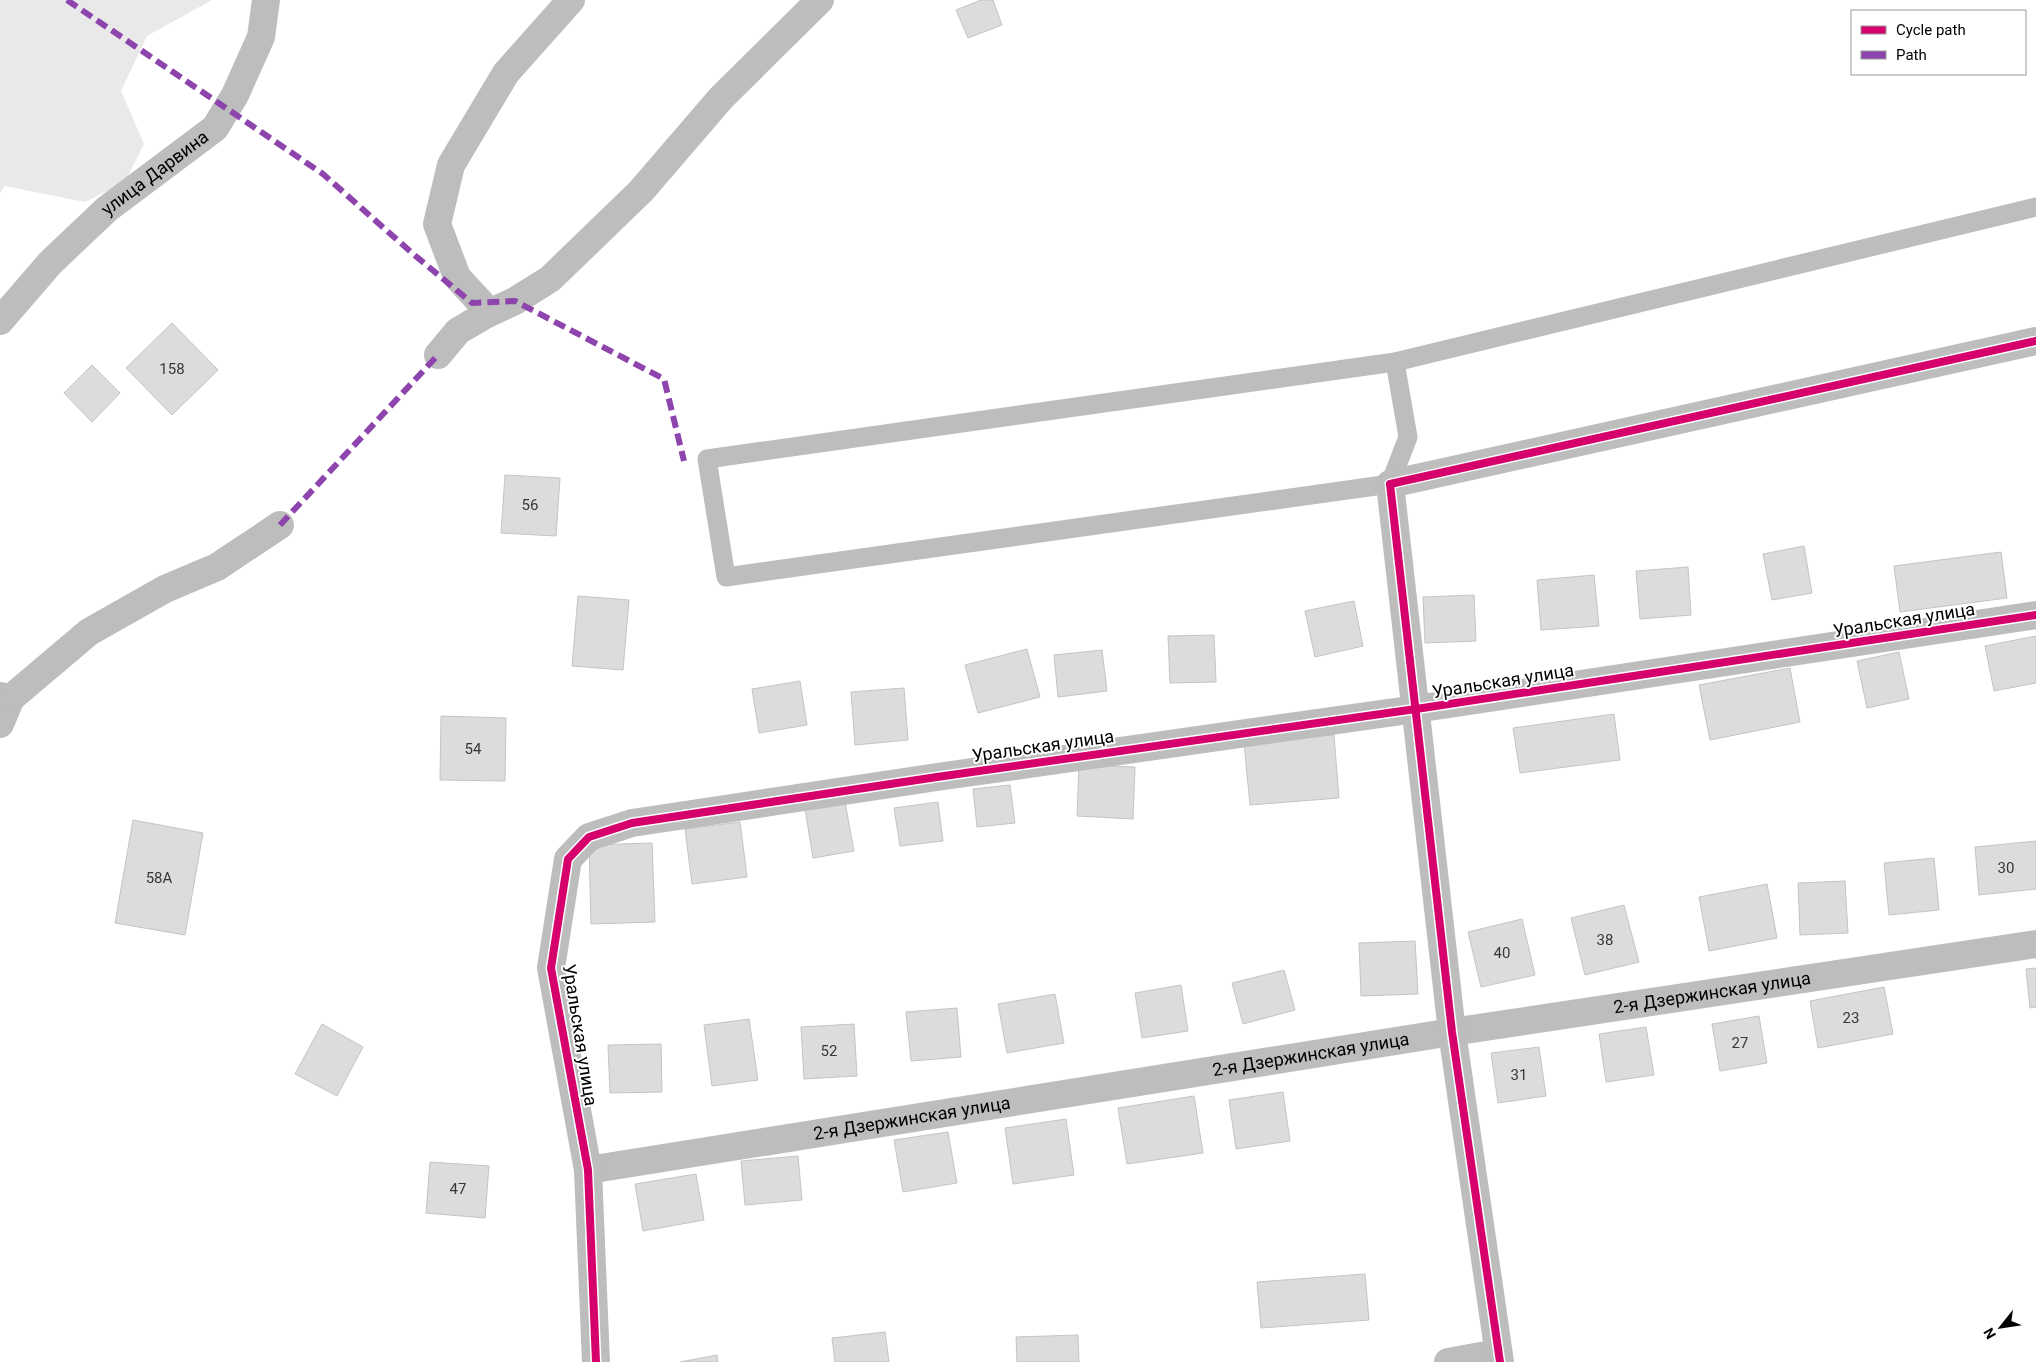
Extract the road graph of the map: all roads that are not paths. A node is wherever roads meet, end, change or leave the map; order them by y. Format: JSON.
{"nodes":[{"id":1,"x":266,"y":0,"type":"edge"},
{"id":2,"x":571,"y":0,"type":"edge"},
{"id":3,"x":820,"y":0,"type":"edge"},
{"id":4,"x":2036,"y":207,"type":"edge"},
{"id":5,"x":487,"y":314,"type":"junction"},
{"id":6,"x":0,"y":321,"type":"edge"},
{"id":7,"x":2036,"y":341,"type":"edge"},
{"id":8,"x":438,"y":355,"type":"dead end"},
{"id":9,"x":1394,"y":362,"type":"junction"},
{"id":10,"x":1390,"y":484,"type":"junction"},
{"id":11,"x":280,"y":525,"type":"dead end"},
{"id":12,"x":2036,"y":615,"type":"edge"},
{"id":13,"x":6,"y":697,"type":"edge"},
{"id":14,"x":1416,"y":709,"type":"junction"},
{"id":15,"x":0,"y":724,"type":"edge"},
{"id":16,"x":2036,"y":944,"type":"edge"},
{"id":17,"x":1452,"y":1032,"type":"junction"},
{"id":18,"x":588,"y":1170,"type":"junction"},
{"id":19,"x":1499,"y":1358,"type":"edge"},
{"id":20,"x":596,"y":1362,"type":"edge"},
{"id":21,"x":1448,"y":1362,"type":"edge"}],
"edges":[{"from":1,"to":6,"type":"street","name":"улица Дарвина"},
{"from":2,"to":5,"type":"street"},
{"from":3,"to":5,"type":"street"},
{"from":4,"to":9,"type":"lane"},
{"from":5,"to":8,"type":"street"},
{"from":7,"to":10,"type":"street"},
{"from":9,"to":10,"type":"lane"},
{"from":9,"to":10,"type":"lane"},
{"from":10,"to":14,"type":"street"},
{"from":11,"to":13,"type":"street"},
{"from":12,"to":14,"type":"street","name":"Уральская улица"},
{"from":13,"to":15,"type":"street"},
{"from":14,"to":17,"type":"street"},
{"from":14,"to":18,"type":"street","name":"Уральская улица"},
{"from":16,"to":17,"type":"street","name":"2-я Дзержинская улица"},
{"from":17,"to":18,"type":"street","name":"2-я Дзержинская улица"},
{"from":17,"to":19,"type":"street"},
{"from":18,"to":20,"type":"street","name":"Уральская улица"},
{"from":19,"to":21,"type":"street"}]}
